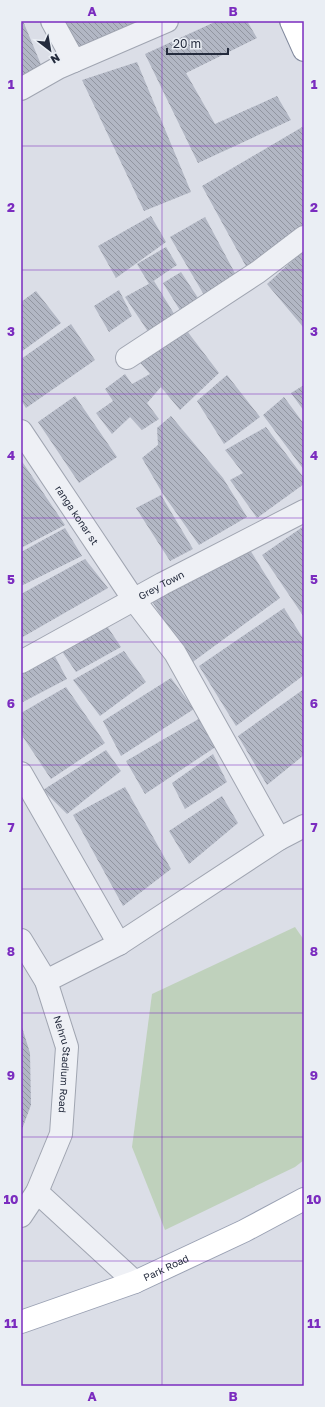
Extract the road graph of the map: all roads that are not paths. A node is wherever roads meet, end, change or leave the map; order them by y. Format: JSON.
{"nodes":[{"id":1,"x":52,"y":21,"type":"edge"},
{"id":2,"x":167,"y":21,"type":"edge"},
{"id":3,"x":291,"y":21,"type":"edge"},
{"id":4,"x":304,"y":50,"type":"edge"},
{"id":5,"x":74,"y":61,"type":"junction"},
{"id":6,"x":21,"y":89,"type":"edge"},
{"id":7,"x":304,"y":237,"type":"edge"},
{"id":8,"x":127,"y":358,"type":"dead end"},
{"id":9,"x":21,"y":431,"type":"edge"},
{"id":10,"x":304,"y":511,"type":"edge"},
{"id":11,"x":134,"y":600,"type":"junction"},
{"id":12,"x":21,"y":662,"type":"edge"},
{"id":13,"x":21,"y":773,"type":"edge"},
{"id":14,"x":304,"y":826,"type":"edge"},
{"id":15,"x":279,"y":839,"type":"junction"},
{"id":16,"x":21,"y":940,"type":"edge"},
{"id":17,"x":119,"y":944,"type":"junction"},
{"id":18,"x":46,"y":981,"type":"junction"},
{"id":19,"x":38,"y":1192,"type":"junction"},
{"id":20,"x":304,"y":1199,"type":"edge"},
{"id":21,"x":21,"y":1216,"type":"edge"},
{"id":22,"x":135,"y":1282,"type":"junction"},
{"id":23,"x":21,"y":1322,"type":"edge"}],
"edges":[{"from":1,"to":5,"type":"street"},
{"from":2,"to":5,"type":"street"},
{"from":3,"to":4,"type":"main road"},
{"from":5,"to":6,"type":"street"},
{"from":7,"to":8,"type":"street"},
{"from":9,"to":11,"type":"street","name":"ranga konar st"},
{"from":10,"to":11,"type":"street","name":"Grey Town"},
{"from":11,"to":12,"type":"street","name":"Grey Town"},
{"from":11,"to":15,"type":"street","name":"ranga konar st"},
{"from":13,"to":17,"type":"street"},
{"from":14,"to":15,"type":"street"},
{"from":15,"to":17,"type":"street"},
{"from":16,"to":18,"type":"street","name":"Nehru Stadium Road"},
{"from":17,"to":18,"type":"street"},
{"from":18,"to":19,"type":"street","name":"Nehru Stadium Road"},
{"from":19,"to":21,"type":"street","name":"Nehru Stadium Road"},
{"from":19,"to":22,"type":"street"},
{"from":20,"to":22,"type":"main road","name":"Park Road"},
{"from":22,"to":23,"type":"main road","name":"Park Road"}]}
